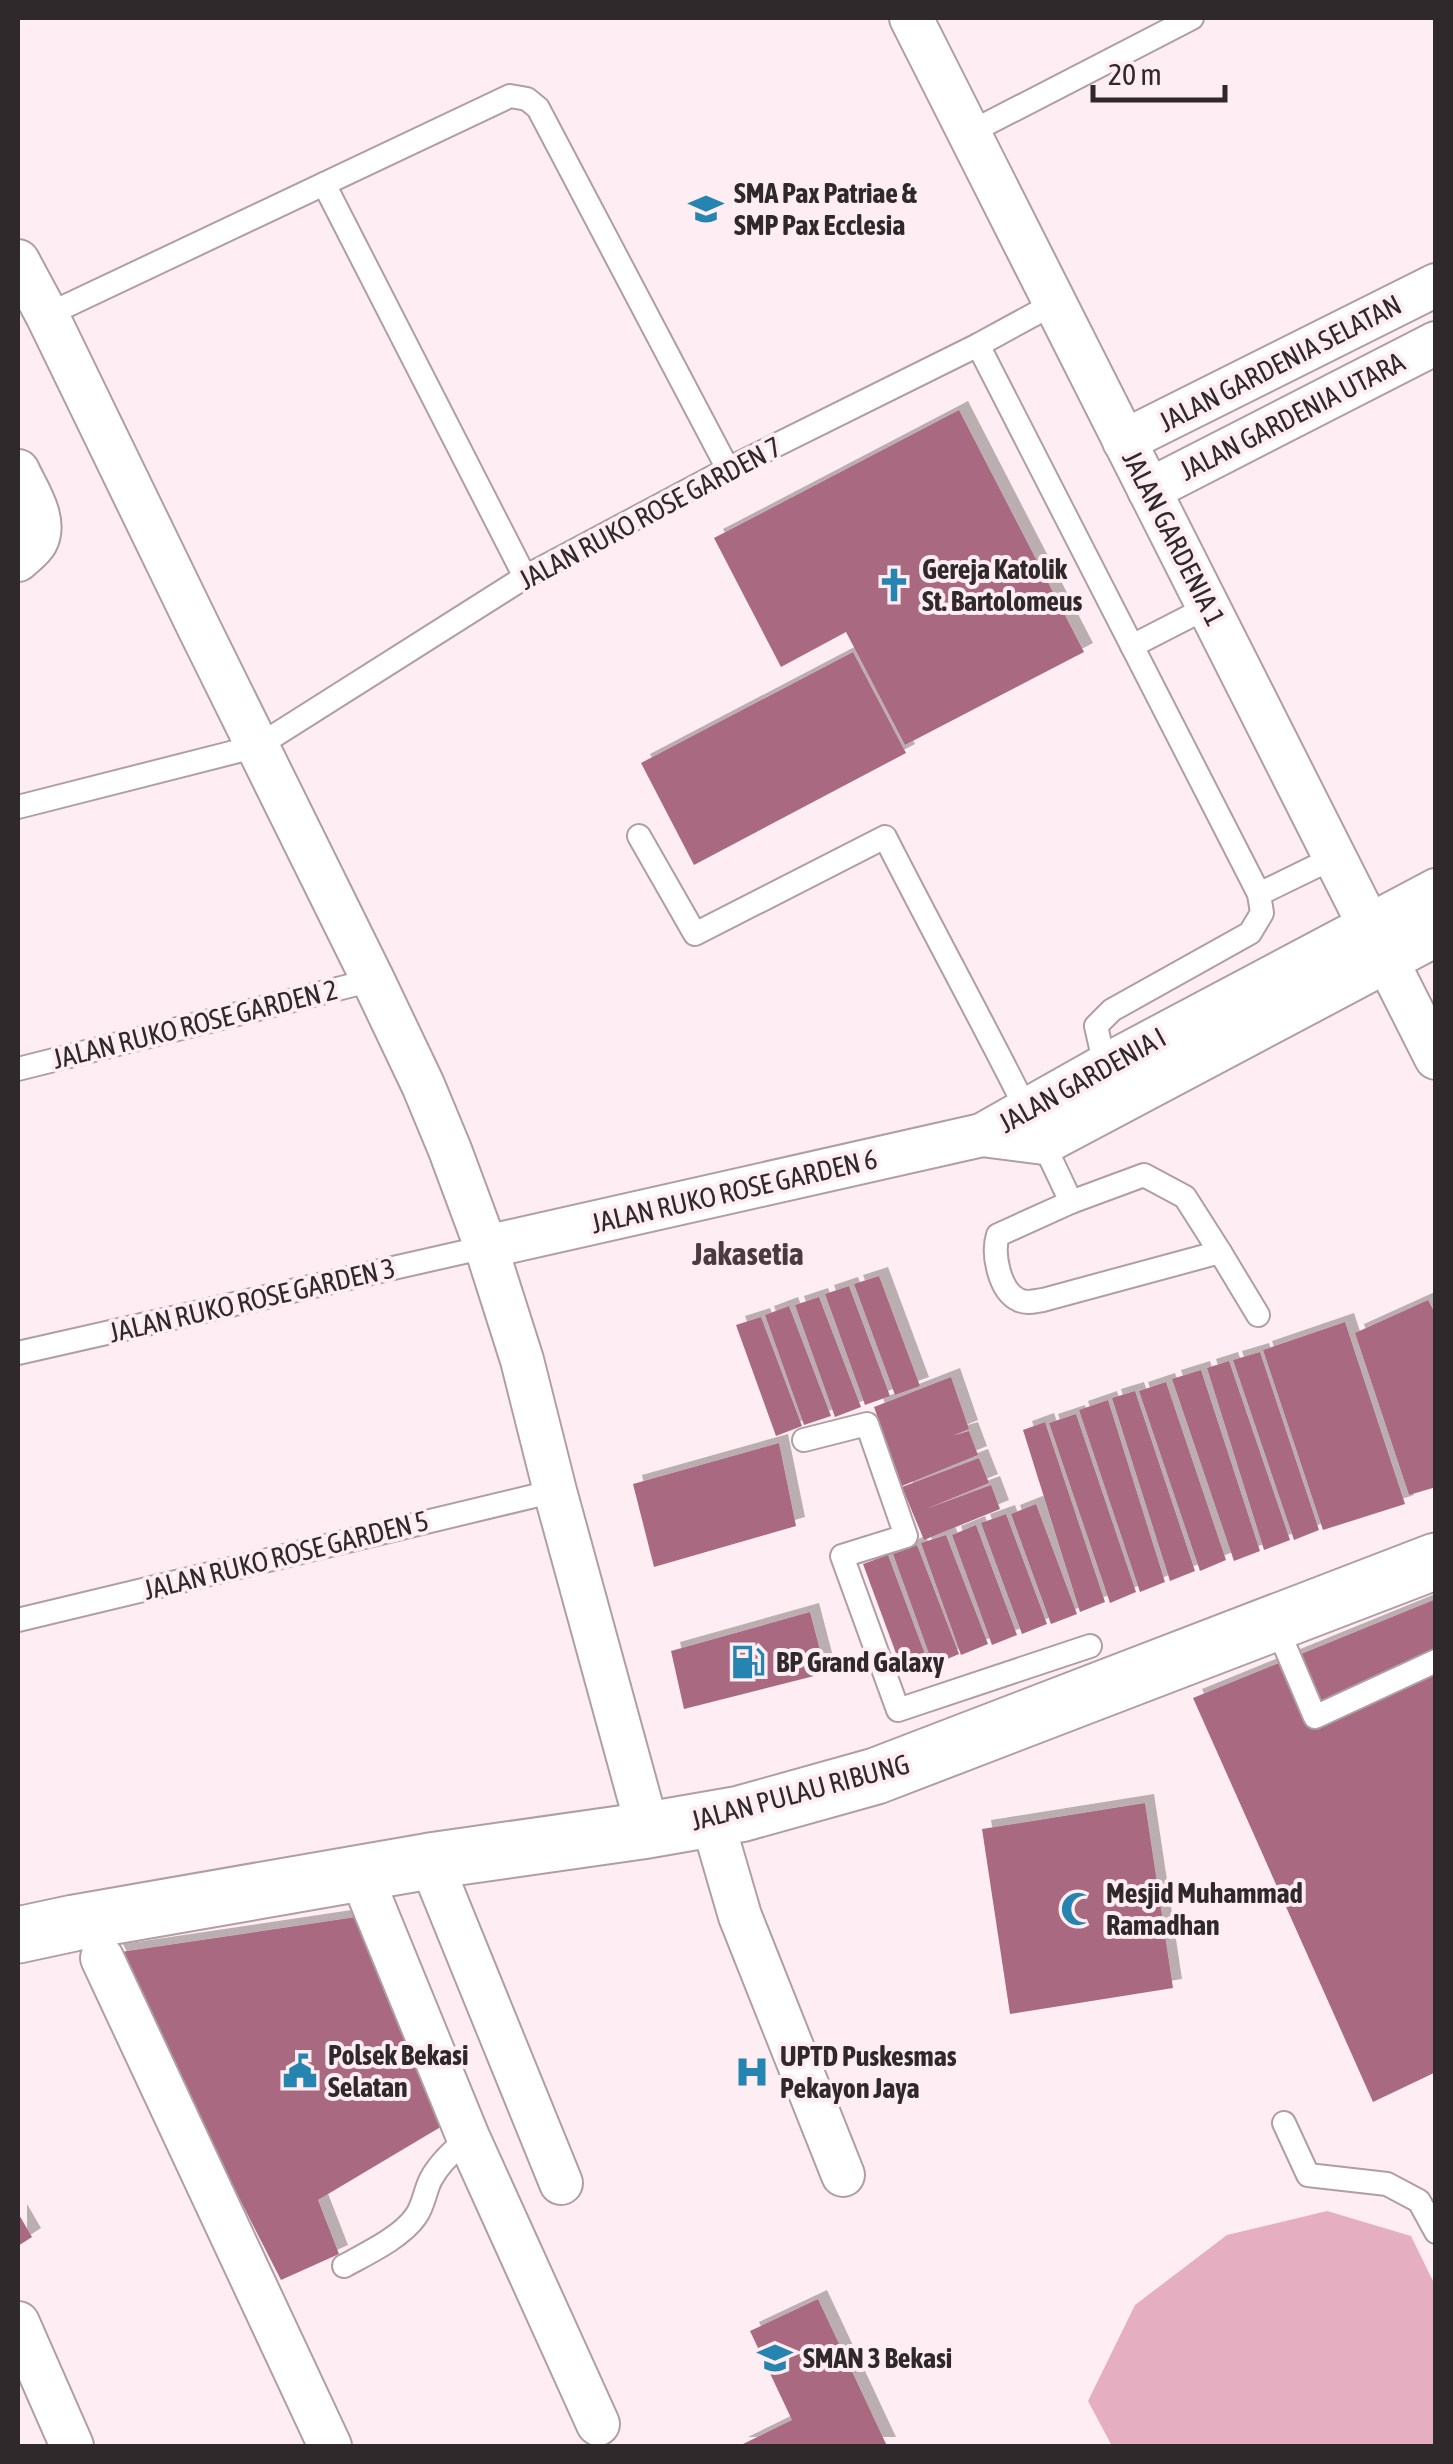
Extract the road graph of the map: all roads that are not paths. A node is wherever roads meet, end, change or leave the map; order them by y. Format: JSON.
{"nodes":[{"id":1,"x":911,"y":18,"type":"edge"},
{"id":2,"x":1192,"y":18,"type":"edge"},
{"id":3,"x":969,"y":133,"type":"junction"},
{"id":4,"x":324,"y":184,"type":"junction"},
{"id":5,"x":18,"y":261,"type":"edge"},
{"id":6,"x":1436,"y":286,"type":"edge"},
{"id":7,"x":1054,"y":303,"type":"junction"},
{"id":8,"x":47,"y":314,"type":"junction"},
{"id":9,"x":1436,"y":343,"type":"edge"},
{"id":10,"x":978,"y":345,"type":"junction"},
{"id":11,"x":1124,"y":440,"type":"junction"},
{"id":12,"x":728,"y":469,"type":"junction"},
{"id":13,"x":18,"y":471,"type":"edge"},
{"id":14,"x":1150,"y":490,"type":"junction"},
{"id":15,"x":18,"y":560,"type":"edge"},
{"id":16,"x":525,"y":577,"type":"junction"},
{"id":17,"x":1208,"y":606,"type":"junction"},
{"id":18,"x":1132,"y":646,"type":"junction"},
{"id":19,"x":258,"y":746,"type":"junction"},
{"id":20,"x":18,"y":807,"type":"edge"},
{"id":21,"x":639,"y":836,"type":"dead end"},
{"id":22,"x":1335,"y":857,"type":"junction"},
{"id":23,"x":1436,"y":890,"type":"edge"},
{"id":24,"x":1258,"y":894,"type":"junction"},
{"id":25,"x":1436,"y":935,"type":"edge"},
{"id":26,"x":1377,"y":943,"type":"junction"},
{"id":27,"x":373,"y":980,"type":"junction"},
{"id":28,"x":1436,"y":1058,"type":"edge"},
{"id":29,"x":1108,"y":1064,"type":"junction"},
{"id":30,"x":18,"y":1068,"type":"edge"},
{"id":31,"x":1036,"y":1126,"type":"junction"},
{"id":32,"x":982,"y":1136,"type":"joint"},
{"id":33,"x":1071,"y":1202,"type":"junction"},
{"id":34,"x":486,"y":1247,"type":"junction"},
{"id":35,"x":1220,"y":1252,"type":"junction"},
{"id":36,"x":1258,"y":1315,"type":"dead end"},
{"id":37,"x":18,"y":1353,"type":"edge"},
{"id":38,"x":804,"y":1440,"type":"dead end"},
{"id":39,"x":555,"y":1490,"type":"junction"},
{"id":40,"x":1436,"y":1560,"type":"edge"},
{"id":41,"x":18,"y":1620,"type":"edge"},
{"id":42,"x":1275,"y":1623,"type":"junction"},
{"id":43,"x":1090,"y":1646,"type":"dead end"},
{"id":44,"x":1436,"y":1661,"type":"edge"},
{"id":45,"x":1011,"y":1699,"type":"junction"},
{"id":46,"x":712,"y":1820,"type":"junction"},
{"id":47,"x":648,"y":1830,"type":"junction"},
{"id":48,"x":430,"y":1860,"type":"junction"},
{"id":49,"x":360,"y":1873,"type":"junction"},
{"id":50,"x":18,"y":1936,"type":"edge"},
{"id":51,"x":102,"y":1958,"type":"dead end"},
{"id":52,"x":1284,"y":2123,"type":"dead end"},
{"id":53,"x":468,"y":2137,"type":"junction"},
{"id":54,"x":843,"y":2175,"type":"dead end"},
{"id":55,"x":561,"y":2184,"type":"dead end"},
{"id":56,"x":1436,"y":2232,"type":"edge"},
{"id":57,"x":344,"y":2266,"type":"dead end"},
{"id":58,"x":18,"y":2323,"type":"edge"},
{"id":59,"x":598,"y":2424,"type":"dead end"},
{"id":60,"x":72,"y":2446,"type":"edge"},
{"id":61,"x":330,"y":2446,"type":"edge"}],
"edges":[{"from":1,"to":3,"type":"street","name":"JALAN GARDENIA 1"},
{"from":2,"to":3,"type":"lane"},
{"from":3,"to":7,"type":"street","name":"JALAN GARDENIA 1"},
{"from":4,"to":8,"type":"lane"},
{"from":4,"to":12,"type":"lane"},
{"from":4,"to":16,"type":"lane"},
{"from":5,"to":8,"type":"street"},
{"from":6,"to":11,"type":"street","name":"JALAN GARDENIA SELATAN"},
{"from":7,"to":10,"type":"lane","name":"JALAN RUKO ROSE GARDEN 7"},
{"from":7,"to":11,"type":"street","name":"JALAN GARDENIA 1"},
{"from":8,"to":19,"type":"street"},
{"from":9,"to":14,"type":"street","name":"JALAN GARDENIA UTARA"},
{"from":10,"to":12,"type":"lane","name":"JALAN RUKO ROSE GARDEN 7"},
{"from":10,"to":18,"type":"lane"},
{"from":11,"to":14,"type":"street","name":"JALAN GARDENIA 1"},
{"from":12,"to":16,"type":"lane","name":"JALAN RUKO ROSE GARDEN 7"},
{"from":13,"to":15,"type":"street"},
{"from":14,"to":17,"type":"street","name":"JALAN GARDENIA 1"},
{"from":16,"to":19,"type":"lane","name":"JALAN RUKO ROSE GARDEN 7"},
{"from":17,"to":18,"type":"lane"},
{"from":17,"to":22,"type":"street","name":"JALAN GARDENIA 1"},
{"from":18,"to":24,"type":"lane"},
{"from":19,"to":20,"type":"lane","name":"JALAN RUKO ROSE GARDEN 7"},
{"from":19,"to":27,"type":"street"},
{"from":21,"to":31,"type":"lane"},
{"from":22,"to":24,"type":"lane"},
{"from":22,"to":26,"type":"street","name":"JALAN GARDENIA 1"},
{"from":23,"to":26,"type":"street"},
{"from":24,"to":29,"type":"lane"},
{"from":25,"to":26,"type":"street"},
{"from":26,"to":28,"type":"street","name":"JALAN GARDENIA 1"},
{"from":26,"to":29,"type":"street","name":"JALAN GARDENIA I"},
{"from":26,"to":31,"type":"street","name":"JALAN GARDENIA I"},
{"from":27,"to":30,"type":"lane","name":"JALAN RUKO ROSE GARDEN 2"},
{"from":27,"to":34,"type":"street"},
{"from":29,"to":31,"type":"street","name":"JALAN GARDENIA I"},
{"from":31,"to":32,"type":"street","name":"JALAN GARDENIA I"},
{"from":31,"to":33,"type":"lane"},
{"from":32,"to":34,"type":"street","name":"JALAN RUKO ROSE GARDEN 6"},
{"from":33,"to":35,"type":"lane"},
{"from":33,"to":35,"type":"lane"},
{"from":34,"to":37,"type":"lane","name":"JALAN RUKO ROSE GARDEN 3"},
{"from":34,"to":39,"type":"street"},
{"from":35,"to":36,"type":"lane"},
{"from":38,"to":45,"type":"lane"},
{"from":39,"to":41,"type":"lane","name":"JALAN RUKO ROSE GARDEN 5"},
{"from":39,"to":47,"type":"street"},
{"from":40,"to":42,"type":"main road","name":"JALAN PULAU RIBUNG"},
{"from":42,"to":44,"type":"lane"},
{"from":42,"to":45,"type":"main road","name":"JALAN PULAU RIBUNG"},
{"from":43,"to":45,"type":"lane"},
{"from":45,"to":46,"type":"main road","name":"JALAN PULAU RIBUNG"},
{"from":46,"to":47,"type":"main road","name":"JALAN PULAU RIBUNG"},
{"from":46,"to":54,"type":"street"},
{"from":47,"to":48,"type":"main road","name":"JALAN PULAU RIBUNG"},
{"from":48,"to":49,"type":"main road","name":"JALAN PULAU RIBUNG"},
{"from":48,"to":55,"type":"street"},
{"from":49,"to":50,"type":"main road","name":"JALAN PULAU RIBUNG"},
{"from":49,"to":53,"type":"street"},
{"from":51,"to":61,"type":"street"},
{"from":52,"to":56,"type":"lane"},
{"from":53,"to":57,"type":"lane"},
{"from":53,"to":59,"type":"street"},
{"from":58,"to":60,"type":"street"}]}
